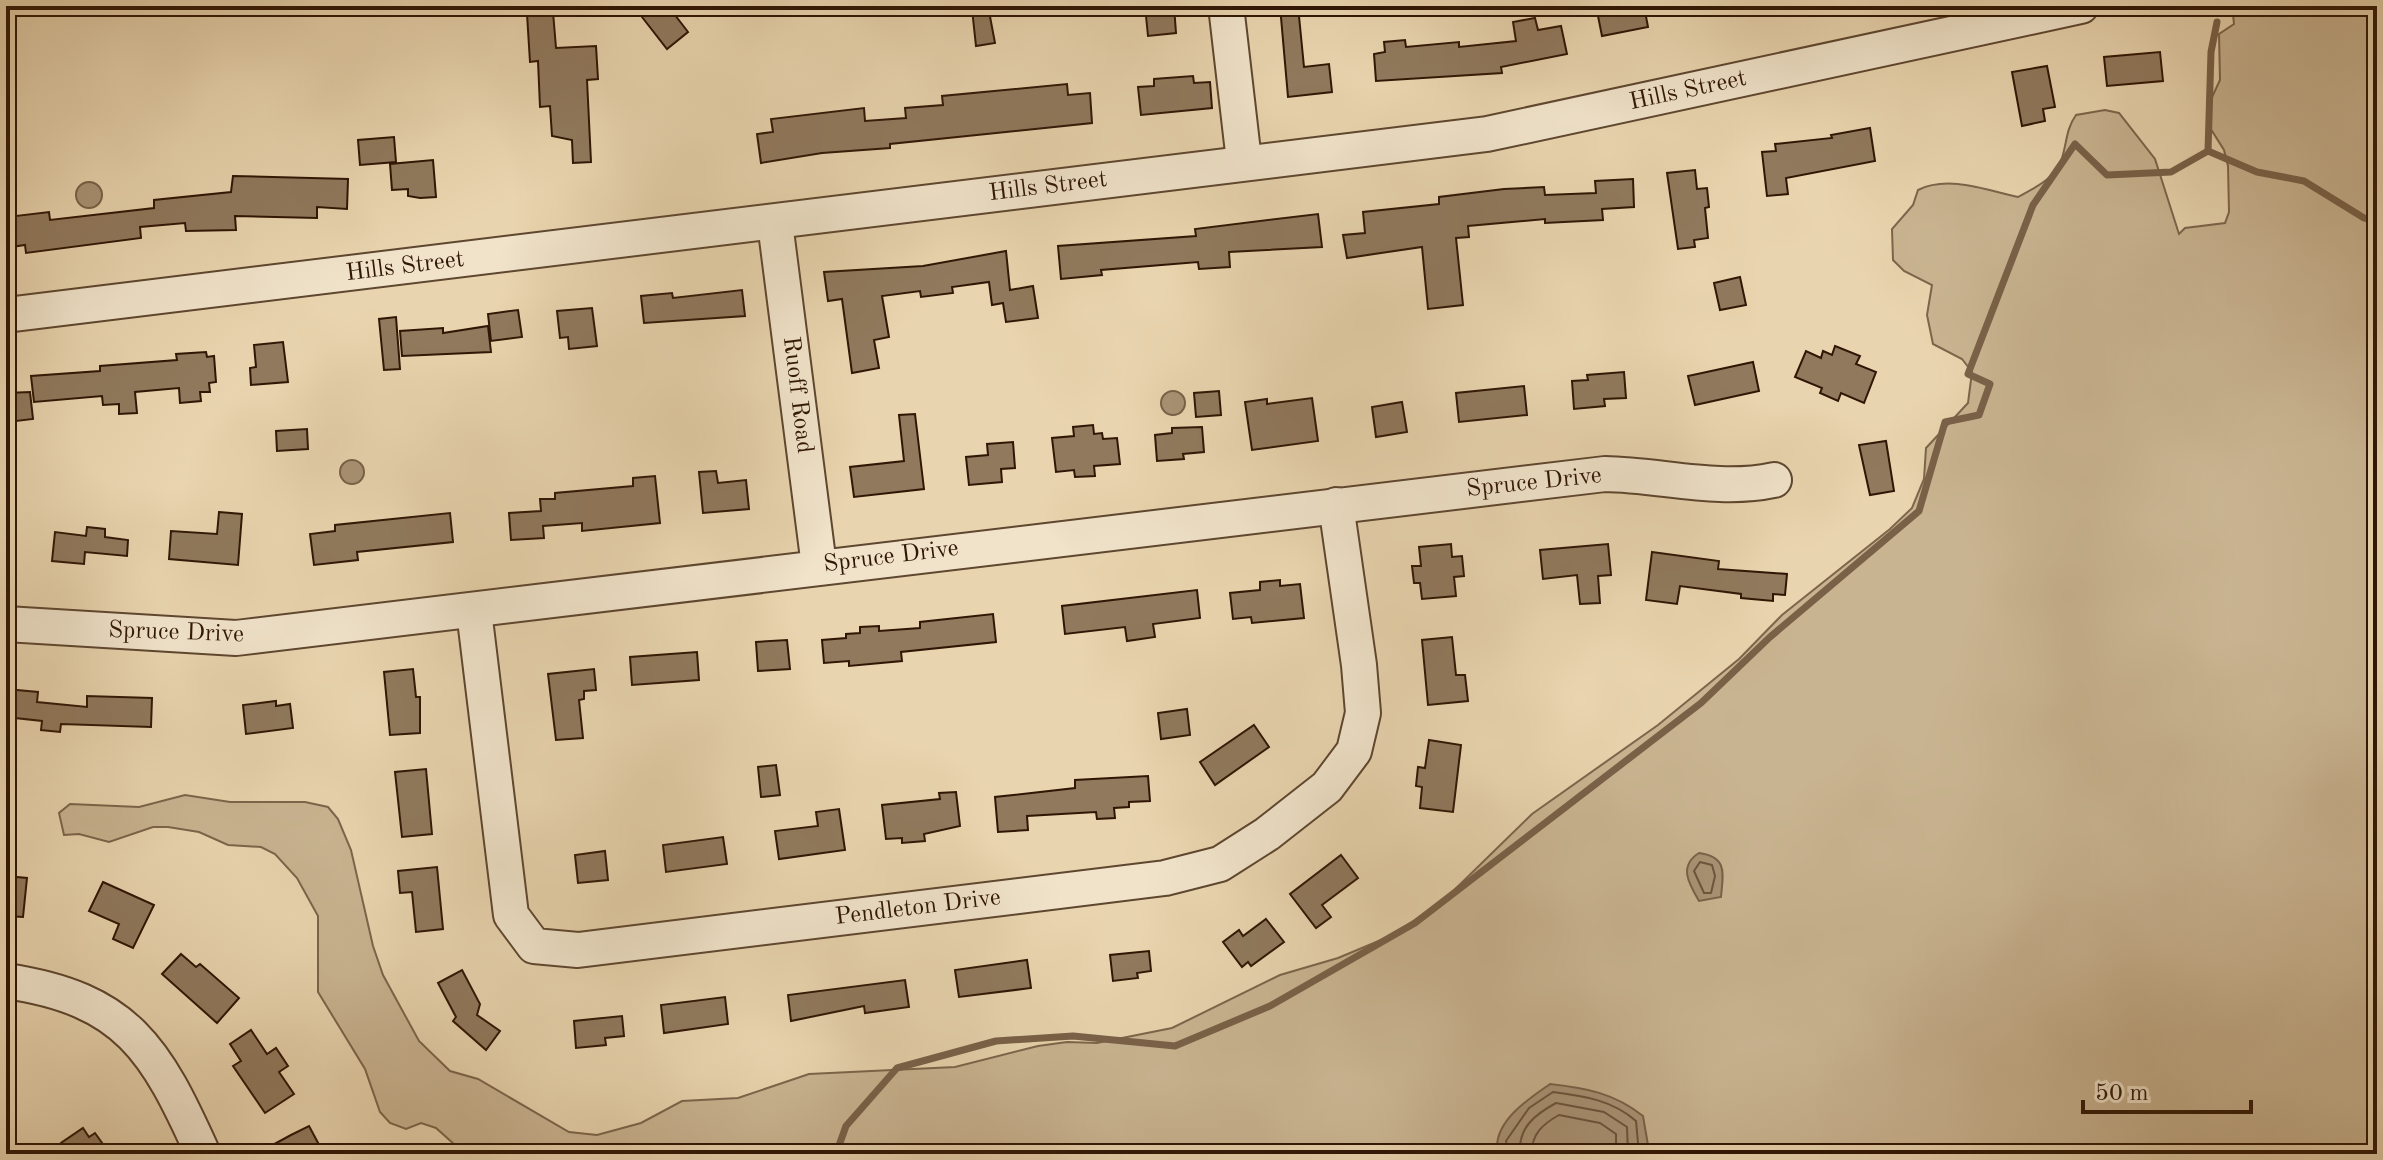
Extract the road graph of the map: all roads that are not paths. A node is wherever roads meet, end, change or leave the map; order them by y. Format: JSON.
{"nodes":[{"id":1,"x":1226,"y":6,"type":"edge"},
{"id":2,"x":2081,"y":6,"type":"edge"},
{"id":3,"x":1959,"y":19,"type":"edge"},
{"id":4,"x":1244,"y":161,"type":"junction"},
{"id":5,"x":775,"y":223,"type":"junction"},
{"id":6,"x":6,"y":315,"type":"edge"},
{"id":7,"x":1774,"y":480,"type":"dead end"},
{"id":8,"x":1336,"y":505,"type":"junction"},
{"id":9,"x":819,"y":566,"type":"junction"},
{"id":10,"x":474,"y":611,"type":"junction"},
{"id":11,"x":6,"y":624,"type":"edge"},
{"id":12,"x":6,"y":981,"type":"edge"},
{"id":13,"x":203,"y":1154,"type":"edge"}],
"edges":[{"from":1,"to":4,"type":"street"},
{"from":2,"to":3,"type":"street","name":"Hills Street"},
{"from":3,"to":4,"type":"street","name":"Hills Street"},
{"from":4,"to":5,"type":"street","name":"Hills Street"},
{"from":5,"to":6,"type":"street","name":"Hills Street"},
{"from":5,"to":9,"type":"street","name":"Ruoff Road"},
{"from":7,"to":8,"type":"street","name":"Spruce Drive"},
{"from":8,"to":9,"type":"street","name":"Spruce Drive"},
{"from":8,"to":10,"type":"street","name":"Pendleton Drive"},
{"from":9,"to":10,"type":"street","name":"Spruce Drive"},
{"from":10,"to":11,"type":"street","name":"Spruce Drive"},
{"from":12,"to":13,"type":"street"}]}
